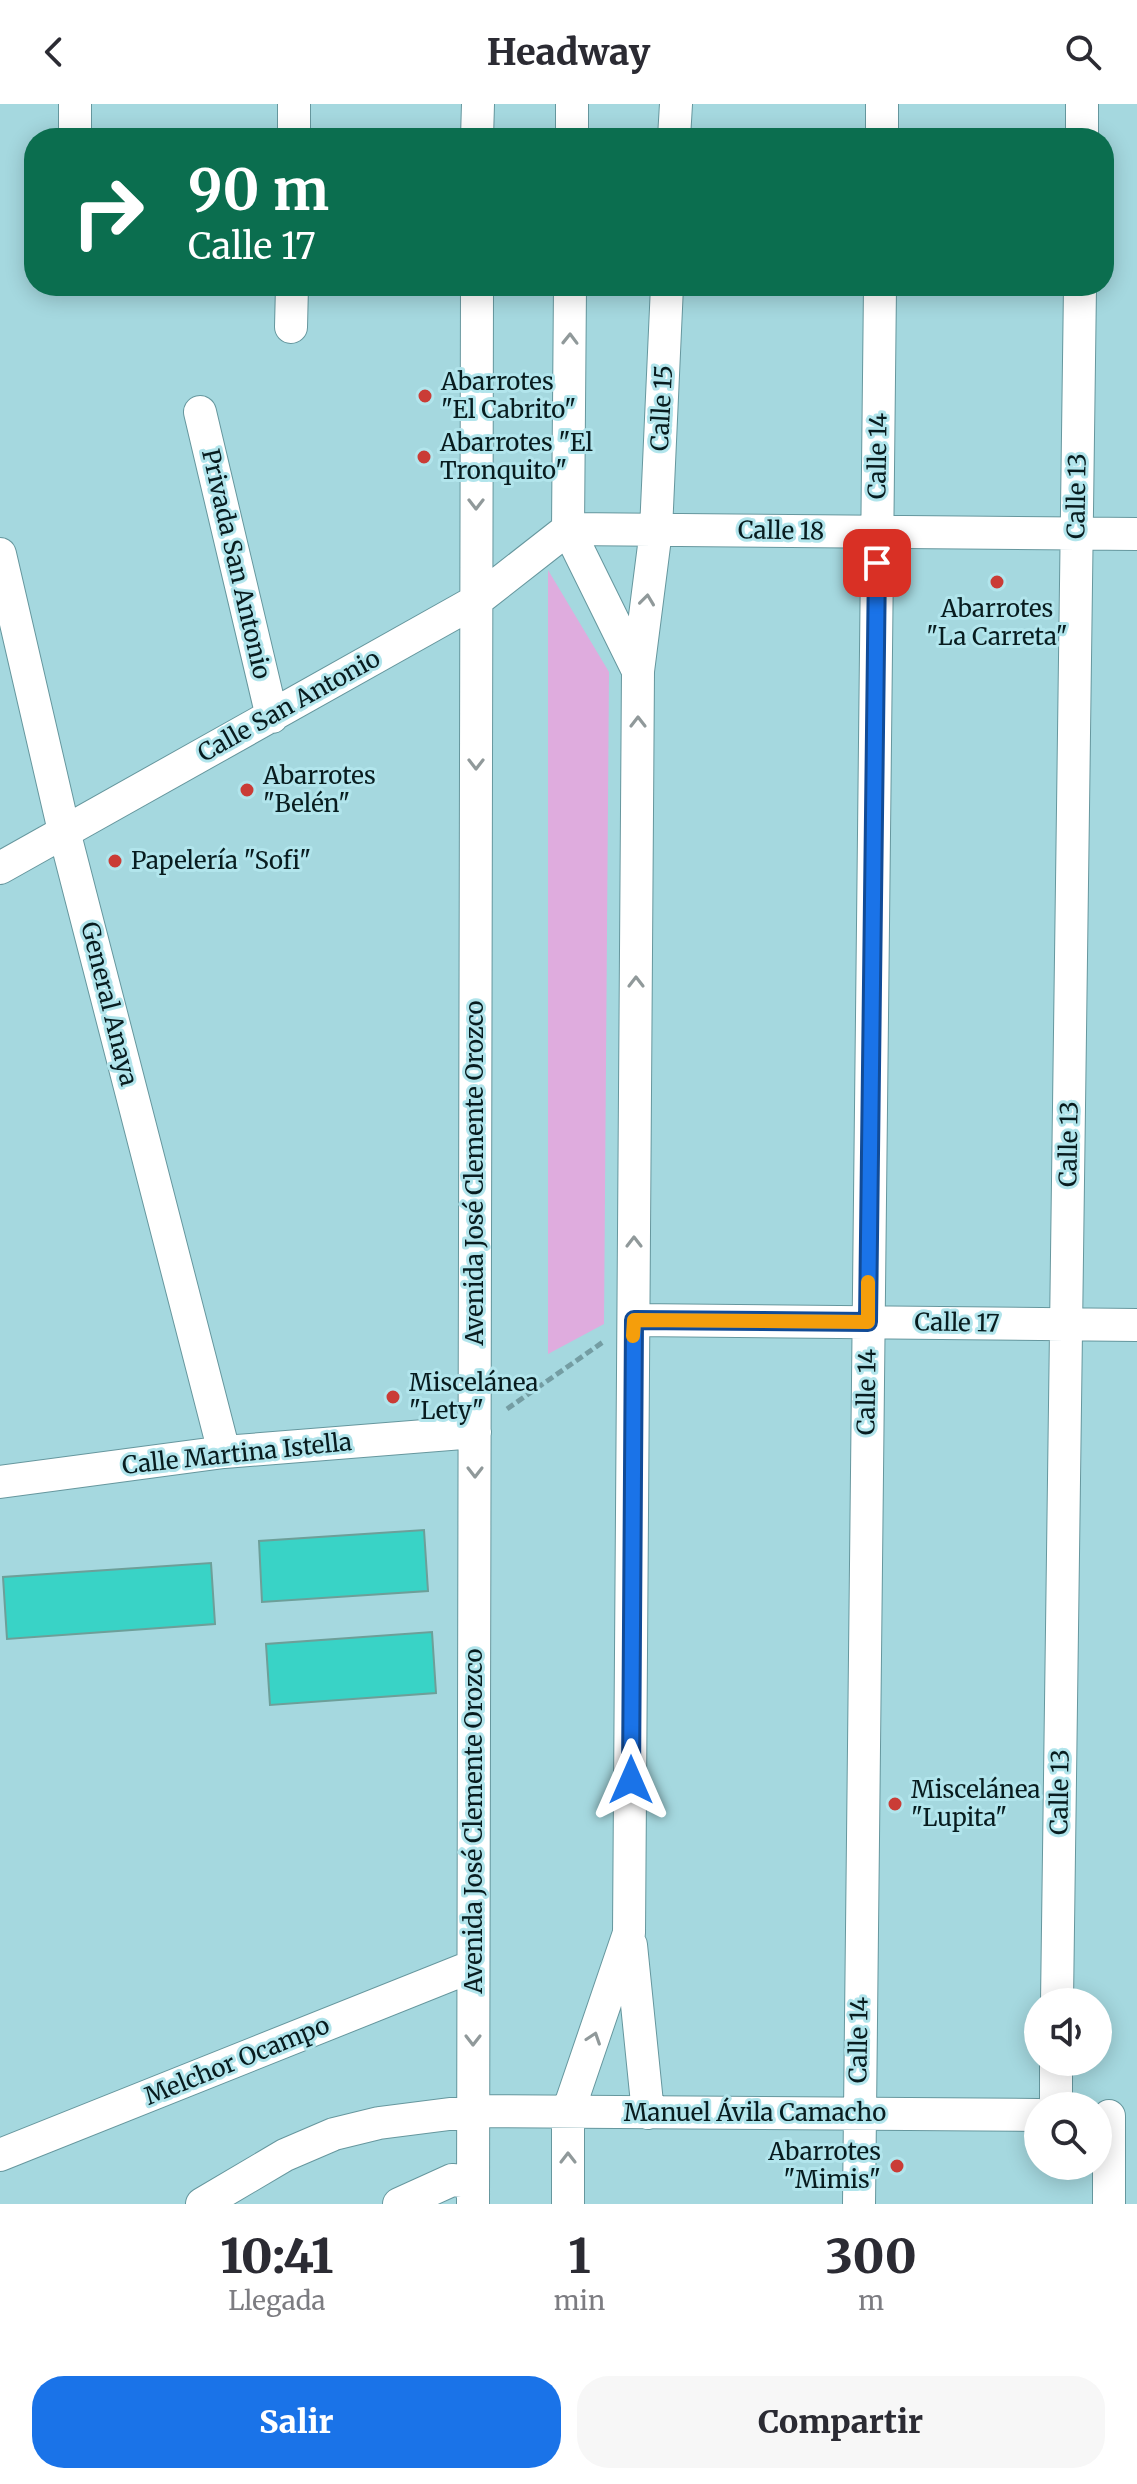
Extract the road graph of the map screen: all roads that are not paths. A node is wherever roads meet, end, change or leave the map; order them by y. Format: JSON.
{"nodes":[{"id":1,"x":75,"y":104,"type":"edge"},
{"id":2,"x":294,"y":104,"type":"edge"},
{"id":3,"x":478,"y":104,"type":"edge"},
{"id":4,"x":572,"y":104,"type":"edge"},
{"id":5,"x":676,"y":104,"type":"edge"},
{"id":6,"x":882,"y":104,"type":"edge"},
{"id":7,"x":1082,"y":104,"type":"edge"},
{"id":8,"x":75,"y":128,"type":"edge"},
{"id":9,"x":294,"y":128,"type":"edge"},
{"id":10,"x":477,"y":128,"type":"edge"},
{"id":11,"x":572,"y":128,"type":"edge"},
{"id":12,"x":675,"y":128,"type":"edge"},
{"id":13,"x":882,"y":128,"type":"edge"},
{"id":14,"x":1082,"y":128,"type":"edge"},
{"id":15,"x":292,"y":296,"type":"edge"},
{"id":16,"x":477,"y":296,"type":"edge"},
{"id":17,"x":570,"y":296,"type":"edge"},
{"id":18,"x":667,"y":296,"type":"edge"},
{"id":19,"x":880,"y":296,"type":"edge"},
{"id":20,"x":1080,"y":296,"type":"edge"},
{"id":21,"x":291,"y":327,"type":"dead end"},
{"id":22,"x":200,"y":412,"type":"dead end"},
{"id":23,"x":568,"y":529,"type":"junction"},
{"id":24,"x":656,"y":530,"type":"junction"},
{"id":25,"x":877,"y":532,"type":"junction"},
{"id":26,"x":1077,"y":533,"type":"junction"},
{"id":27,"x":1137,"y":534,"type":"edge"},
{"id":28,"x":0,"y":554,"type":"edge"},
{"id":29,"x":476,"y":601,"type":"junction"},
{"id":30,"x":638,"y":671,"type":"junction"},
{"id":31,"x":272,"y":717,"type":"junction"},
{"id":32,"x":64,"y":831,"type":"junction"},
{"id":33,"x":0,"y":868,"type":"edge"},
{"id":34,"x":634,"y":1320,"type":"junction"},
{"id":35,"x":868,"y":1322,"type":"junction"},
{"id":36,"x":1066,"y":1324,"type":"junction"},
{"id":37,"x":1137,"y":1325,"type":"edge"},
{"id":38,"x":475,"y":1432,"type":"junction"},
{"id":39,"x":224,"y":1452,"type":"junction"},
{"id":40,"x":2,"y":1474,"type":"edge"},
{"id":41,"x":629,"y":1933,"type":"junction"},
{"id":42,"x":473,"y":1966,"type":"junction"},
{"id":43,"x":1057,"y":1988,"type":"edge"},
{"id":44,"x":473,"y":2111,"type":"junction"},
{"id":45,"x":568,"y":2112,"type":"junction"},
{"id":46,"x":648,"y":2113,"type":"junction"},
{"id":47,"x":859,"y":2114,"type":"junction"},
{"id":48,"x":1024,"y":2115,"type":"edge"},
{"id":49,"x":1115,"y":2116,"type":"edge"},
{"id":50,"x":0,"y":2155,"type":"edge"},
{"id":51,"x":473,"y":2193,"type":"edge"},
{"id":52,"x":202,"y":2204,"type":"edge"},
{"id":53,"x":399,"y":2204,"type":"edge"},
{"id":54,"x":568,"y":2204,"type":"edge"},
{"id":55,"x":859,"y":2204,"type":"edge"},
{"id":56,"x":1109,"y":2204,"type":"edge"}],
"edges":[{"from":1,"to":8,"type":"street"},
{"from":2,"to":9,"type":"street"},
{"from":3,"to":10,"type":"street"},
{"from":4,"to":11,"type":"street"},
{"from":5,"to":12,"type":"street"},
{"from":6,"to":13,"type":"street"},
{"from":7,"to":14,"type":"street"},
{"from":15,"to":21,"type":"street"},
{"from":16,"to":29,"type":"street","name":"Avenida José Clemente Orozco","one_way":true},
{"from":23,"to":17,"type":"street","one_way":true},
{"from":18,"to":24,"type":"street","name":"Calle 15"},
{"from":19,"to":25,"type":"street","name":"Calle 14"},
{"from":20,"to":26,"type":"street","name":"Calle 13"},
{"from":22,"to":31,"type":"street","name":"Privada San Antonio"},
{"from":23,"to":24,"type":"street","name":"Calle 18"},
{"from":23,"to":29,"type":"street","name":"Calle San Antonio"},
{"from":23,"to":30,"type":"street"},
{"from":24,"to":25,"type":"street","name":"Calle 18"},
{"from":30,"to":24,"type":"street","name":"Calle 15","one_way":true},
{"from":25,"to":26,"type":"street","name":"Calle 18"},
{"from":25,"to":35,"type":"street","name":"Calle 14"},
{"from":26,"to":27,"type":"street","name":"Calle 18"},
{"from":26,"to":36,"type":"street","name":"Calle 13"},
{"from":28,"to":32,"type":"street","name":"General Anaya"},
{"from":29,"to":31,"type":"street","name":"Calle San Antonio"},
{"from":29,"to":38,"type":"street","name":"Avenida José Clemente Orozco","one_way":true},
{"from":34,"to":30,"type":"street","one_way":true},
{"from":31,"to":32,"type":"street","name":"Calle San Antonio"},
{"from":32,"to":33,"type":"street","name":"Calle San Antonio"},
{"from":32,"to":39,"type":"street","name":"General Anaya"},
{"from":34,"to":35,"type":"street","name":"Calle 17"},
{"from":34,"to":41,"type":"street"},
{"from":35,"to":36,"type":"street","name":"Calle 17"},
{"from":35,"to":47,"type":"street","name":"Calle 14"},
{"from":36,"to":37,"type":"street","name":"Calle 17"},
{"from":36,"to":43,"type":"street","name":"Calle 13"},
{"from":38,"to":39,"type":"street","name":"Calle Martina Istella"},
{"from":38,"to":42,"type":"street","name":"Avenida José Clemente Orozco","one_way":true},
{"from":39,"to":40,"type":"street","name":"Calle Martina Istella"},
{"from":45,"to":41,"type":"street","one_way":true},
{"from":41,"to":46,"type":"street"},
{"from":42,"to":44,"type":"street","name":"Avenida José Clemente Orozco","one_way":true},
{"from":42,"to":50,"type":"street","name":"Melchor Ocampo"},
{"from":44,"to":45,"type":"street","name":"Manuel Ávila Camacho"},
{"from":44,"to":51,"type":"street","name":"Avenida José Clemente Orozco"},
{"from":44,"to":52,"type":"street","name":"Manuel Ávila Camacho"},
{"from":45,"to":46,"type":"street","name":"Manuel Ávila Camacho"},
{"from":54,"to":45,"type":"street","one_way":true},
{"from":46,"to":47,"type":"street","name":"Manuel Ávila Camacho"},
{"from":47,"to":48,"type":"street","name":"Manuel Ávila Camacho"},
{"from":47,"to":55,"type":"street","name":"Calle 14"},
{"from":49,"to":56,"type":"street"},
{"from":51,"to":53,"type":"street"}]}
